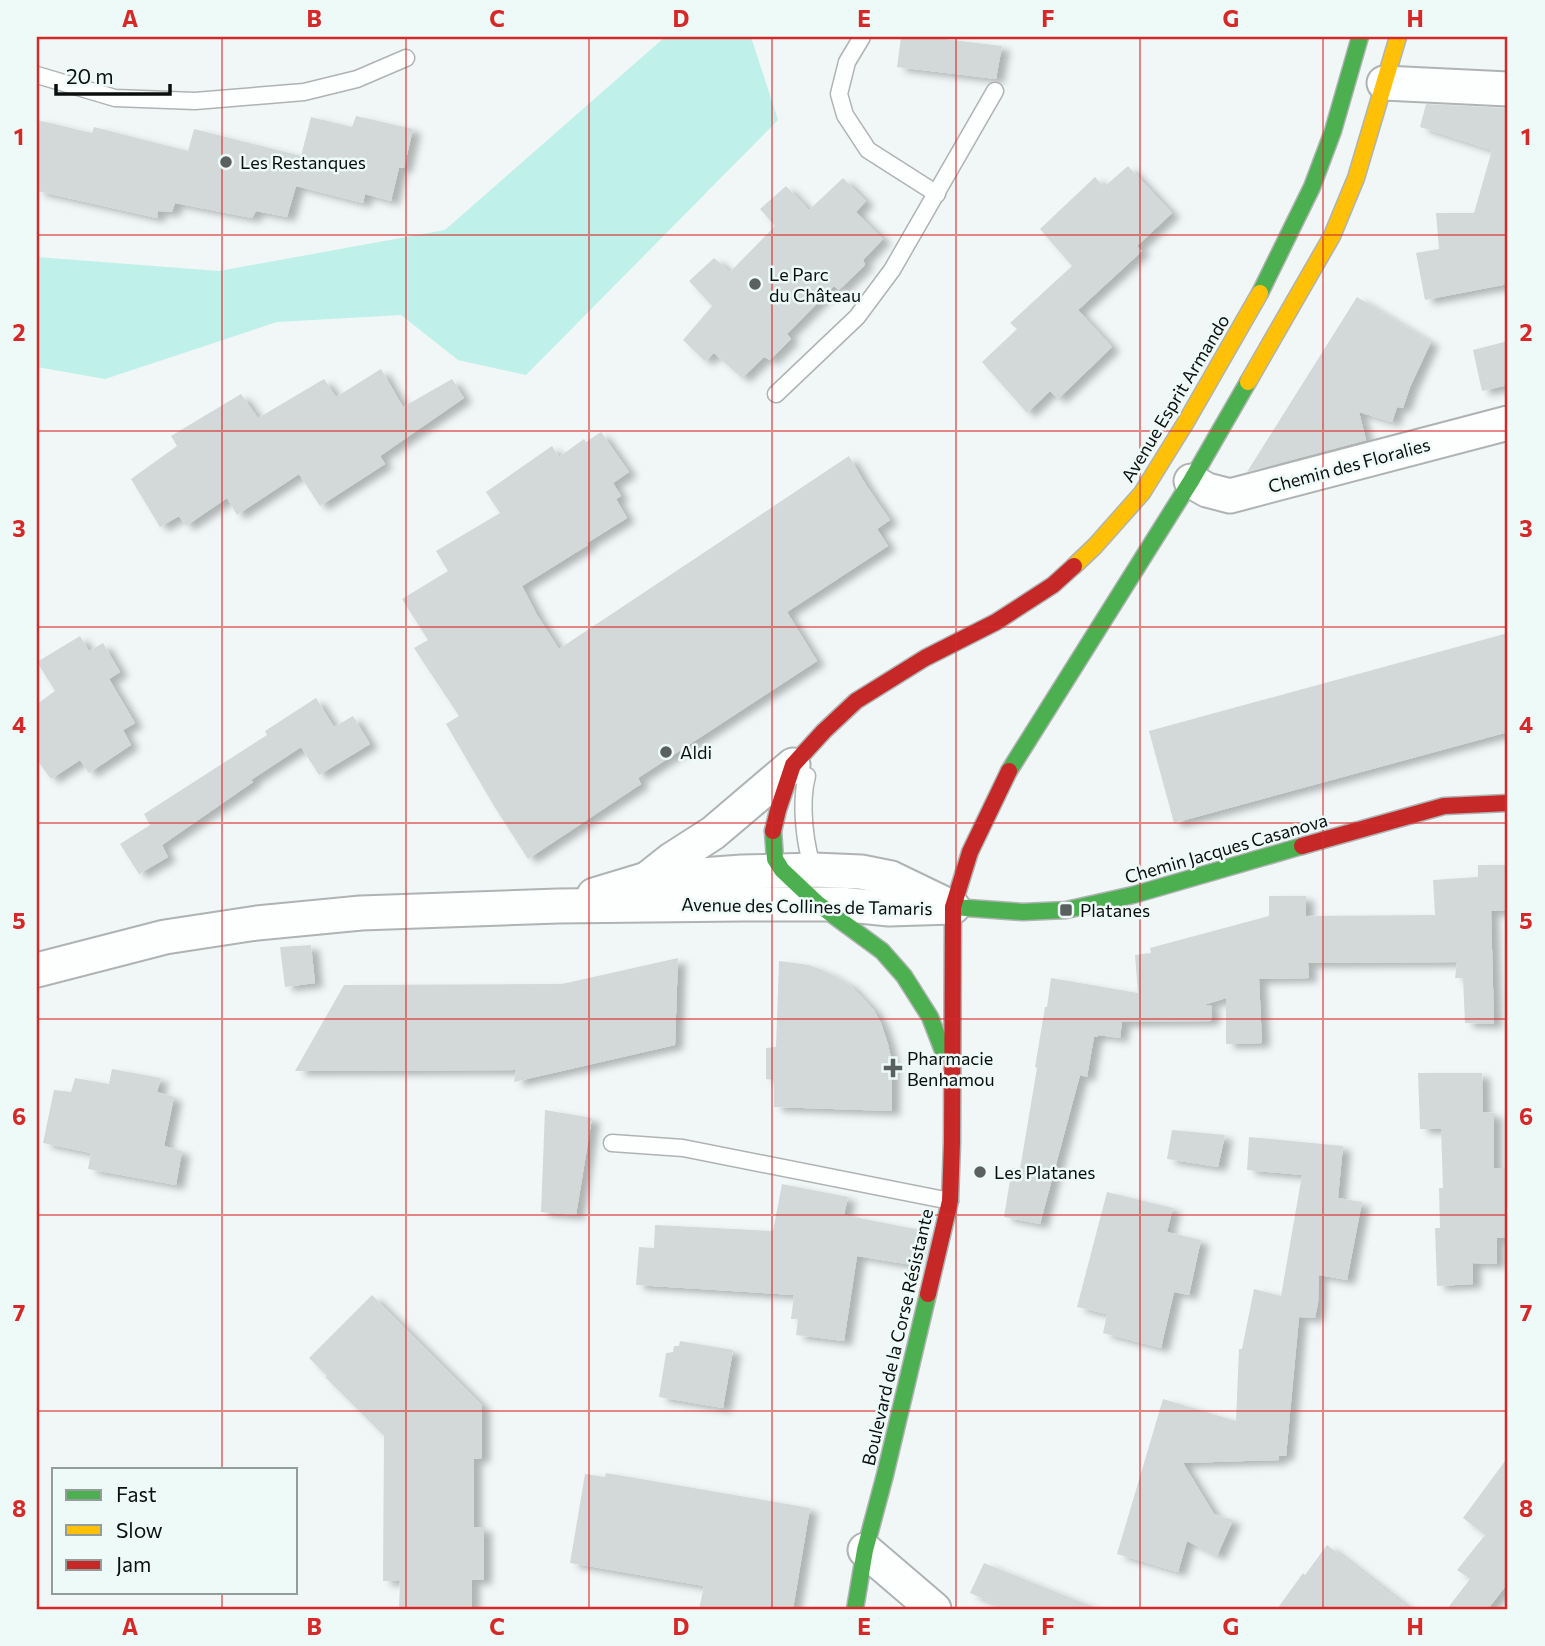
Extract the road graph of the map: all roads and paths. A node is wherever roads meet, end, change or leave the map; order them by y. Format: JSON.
{"nodes":[{"id":1,"x":862,"y":37,"type":"edge"},
{"id":2,"x":1360,"y":37,"type":"edge"},
{"id":3,"x":1398,"y":37,"type":"edge"},
{"id":4,"x":406,"y":58,"type":"dead end"},
{"id":5,"x":37,"y":75,"type":"edge"},
{"id":6,"x":1384,"y":83,"type":"junction"},
{"id":7,"x":1508,"y":89,"type":"edge"},
{"id":8,"x":995,"y":91,"type":"dead end"},
{"id":9,"x":937,"y":194,"type":"junction"},
{"id":10,"x":776,"y":394,"type":"dead end"},
{"id":11,"x":1508,"y":423,"type":"edge"},
{"id":12,"x":1191,"y":481,"type":"junction"},
{"id":13,"x":824,"y":731,"type":"junction"},
{"id":14,"x":793,"y":765,"type":"junction"},
{"id":15,"x":1508,"y":803,"type":"edge"},
{"id":16,"x":798,"y":870,"type":"junction"},
{"id":17,"x":647,"y":879,"type":"junction"},
{"id":18,"x":829,"y":904,"type":"junction"},
{"id":19,"x":558,"y":906,"type":"junction"},
{"id":20,"x":953,"y":907,"type":"junction"},
{"id":21,"x":37,"y":970,"type":"edge"},
{"id":22,"x":951,"y":1071,"type":"junction"},
{"id":23,"x":611,"y":1143,"type":"dead end"},
{"id":24,"x":950,"y":1201,"type":"junction"},
{"id":25,"x":865,"y":1549,"type":"junction"},
{"id":26,"x":855,"y":1609,"type":"edge"},
{"id":27,"x":934,"y":1609,"type":"edge"}],
"edges":[{"from":1,"to":9,"type":"lane"},
{"from":2,"to":13,"type":"street","name":"Avenue Esprit Armando"},
{"from":3,"to":6,"type":"street"},
{"from":4,"to":5,"type":"lane"},
{"from":6,"to":7,"type":"street"},
{"from":6,"to":12,"type":"street"},
{"from":8,"to":9,"type":"lane"},
{"from":9,"to":10,"type":"lane"},
{"from":11,"to":12,"type":"street","name":"Chemin des Floralies"},
{"from":12,"to":20,"type":"street"},
{"from":13,"to":14,"type":"street","name":"Avenue Esprit Armando"},
{"from":13,"to":16,"type":"lane"},
{"from":14,"to":16,"type":"street","name":"Avenue Esprit Armando"},
{"from":14,"to":17,"type":"street","name":"Avenue des Collines de Tamaris"},
{"from":15,"to":20,"type":"street","name":"Chemin Jacques Casanova"},
{"from":16,"to":17,"type":"street","name":"Avenue des Collines de Tamaris"},
{"from":16,"to":18,"type":"street"},
{"from":16,"to":18,"type":"lane"},
{"from":16,"to":20,"type":"street","name":"Avenue des Collines de Tamaris"},
{"from":17,"to":19,"type":"street","name":"Avenue des Collines de Tamaris"},
{"from":18,"to":19,"type":"street","name":"Avenue des Collines de Tamaris"},
{"from":18,"to":20,"type":"street","name":"Avenue des Collines de Tamaris"},
{"from":18,"to":22,"type":"street","name":"Boulevard de la Corse Résistante"},
{"from":19,"to":21,"type":"street","name":"Avenue des Collines de Tamaris"},
{"from":20,"to":22,"type":"street","name":"Boulevard de la Corse Résistante"},
{"from":22,"to":24,"type":"street","name":"Boulevard de la Corse Résistante"},
{"from":23,"to":24,"type":"lane"},
{"from":24,"to":25,"type":"street","name":"Boulevard de la Corse Résistante"},
{"from":25,"to":26,"type":"street","name":"Boulevard de la Corse Résistante"},
{"from":25,"to":27,"type":"street"}]}
